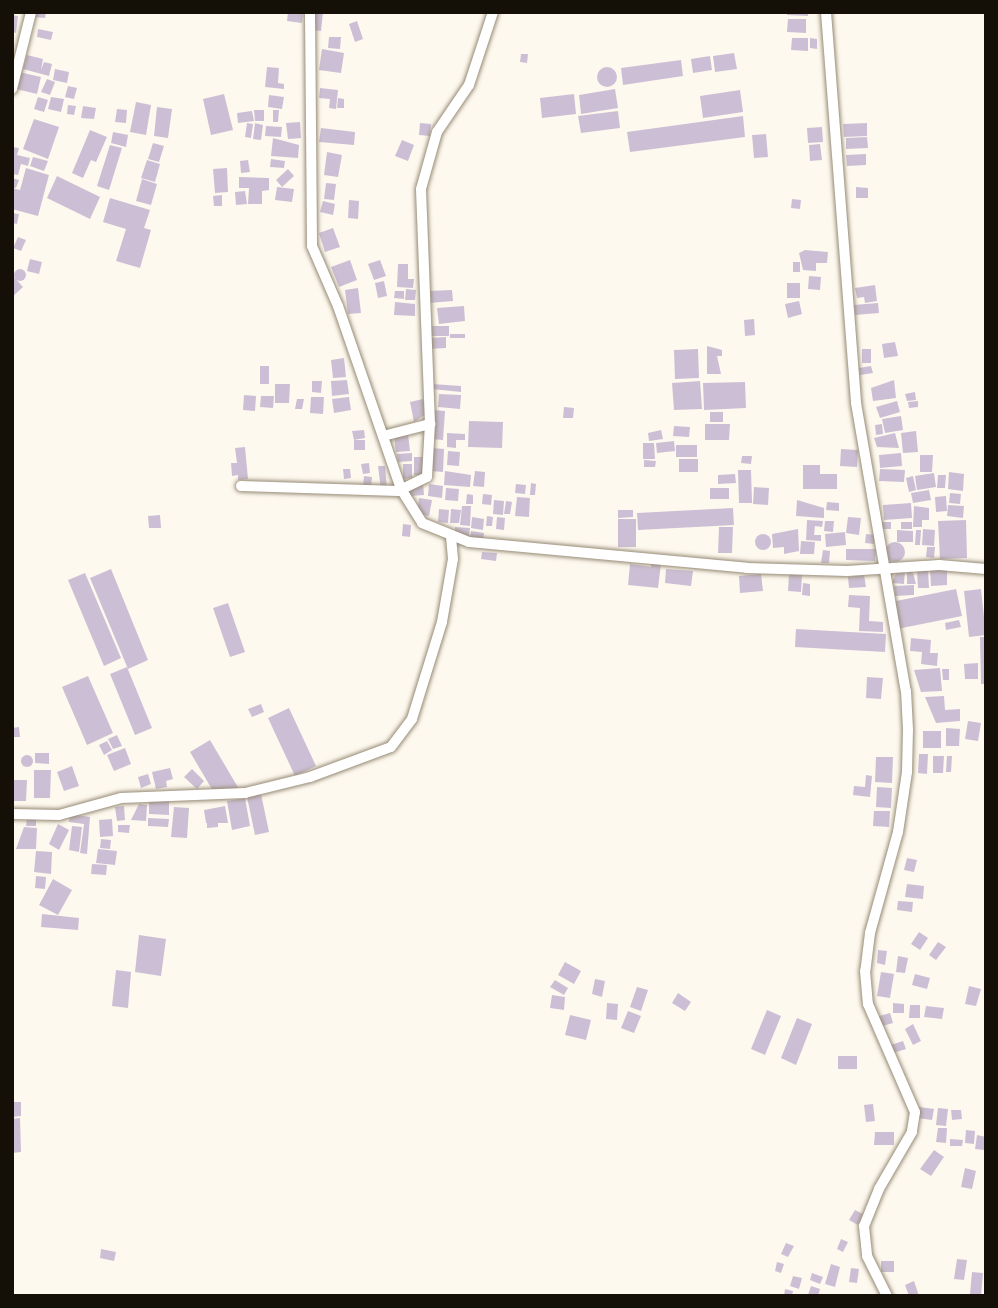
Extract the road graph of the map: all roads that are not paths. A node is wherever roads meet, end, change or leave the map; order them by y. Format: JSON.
{"nodes":[{"id":1,"x":31,"y":12,"type":"edge"},
{"id":2,"x":310,"y":12,"type":"edge"},
{"id":3,"x":493,"y":12,"type":"edge"},
{"id":4,"x":826,"y":12,"type":"edge"},
{"id":5,"x":12,"y":89,"type":"edge"},
{"id":6,"x":430,"y":424,"type":"junction"},
{"id":7,"x":383,"y":436,"type":"junction"},
{"id":8,"x":242,"y":486,"type":"dead end"},
{"id":9,"x":401,"y":489,"type":"junction"},
{"id":10,"x":451,"y":537,"type":"junction"},
{"id":11,"x":882,"y":568,"type":"junction"},
{"id":12,"x":986,"y":569,"type":"edge"},
{"id":13,"x":12,"y":814,"type":"edge"},
{"id":14,"x":887,"y":1296,"type":"edge"}],
"edges":[{"from":1,"to":5,"type":"street"},
{"from":2,"to":7,"type":"street"},
{"from":3,"to":6,"type":"street"},
{"from":4,"to":11,"type":"street"},
{"from":6,"to":7,"type":"street"},
{"from":6,"to":9,"type":"street"},
{"from":7,"to":9,"type":"street"},
{"from":8,"to":9,"type":"street"},
{"from":9,"to":10,"type":"street"},
{"from":10,"to":11,"type":"street"},
{"from":10,"to":13,"type":"street"},
{"from":11,"to":12,"type":"street"},
{"from":11,"to":14,"type":"street"}]}
